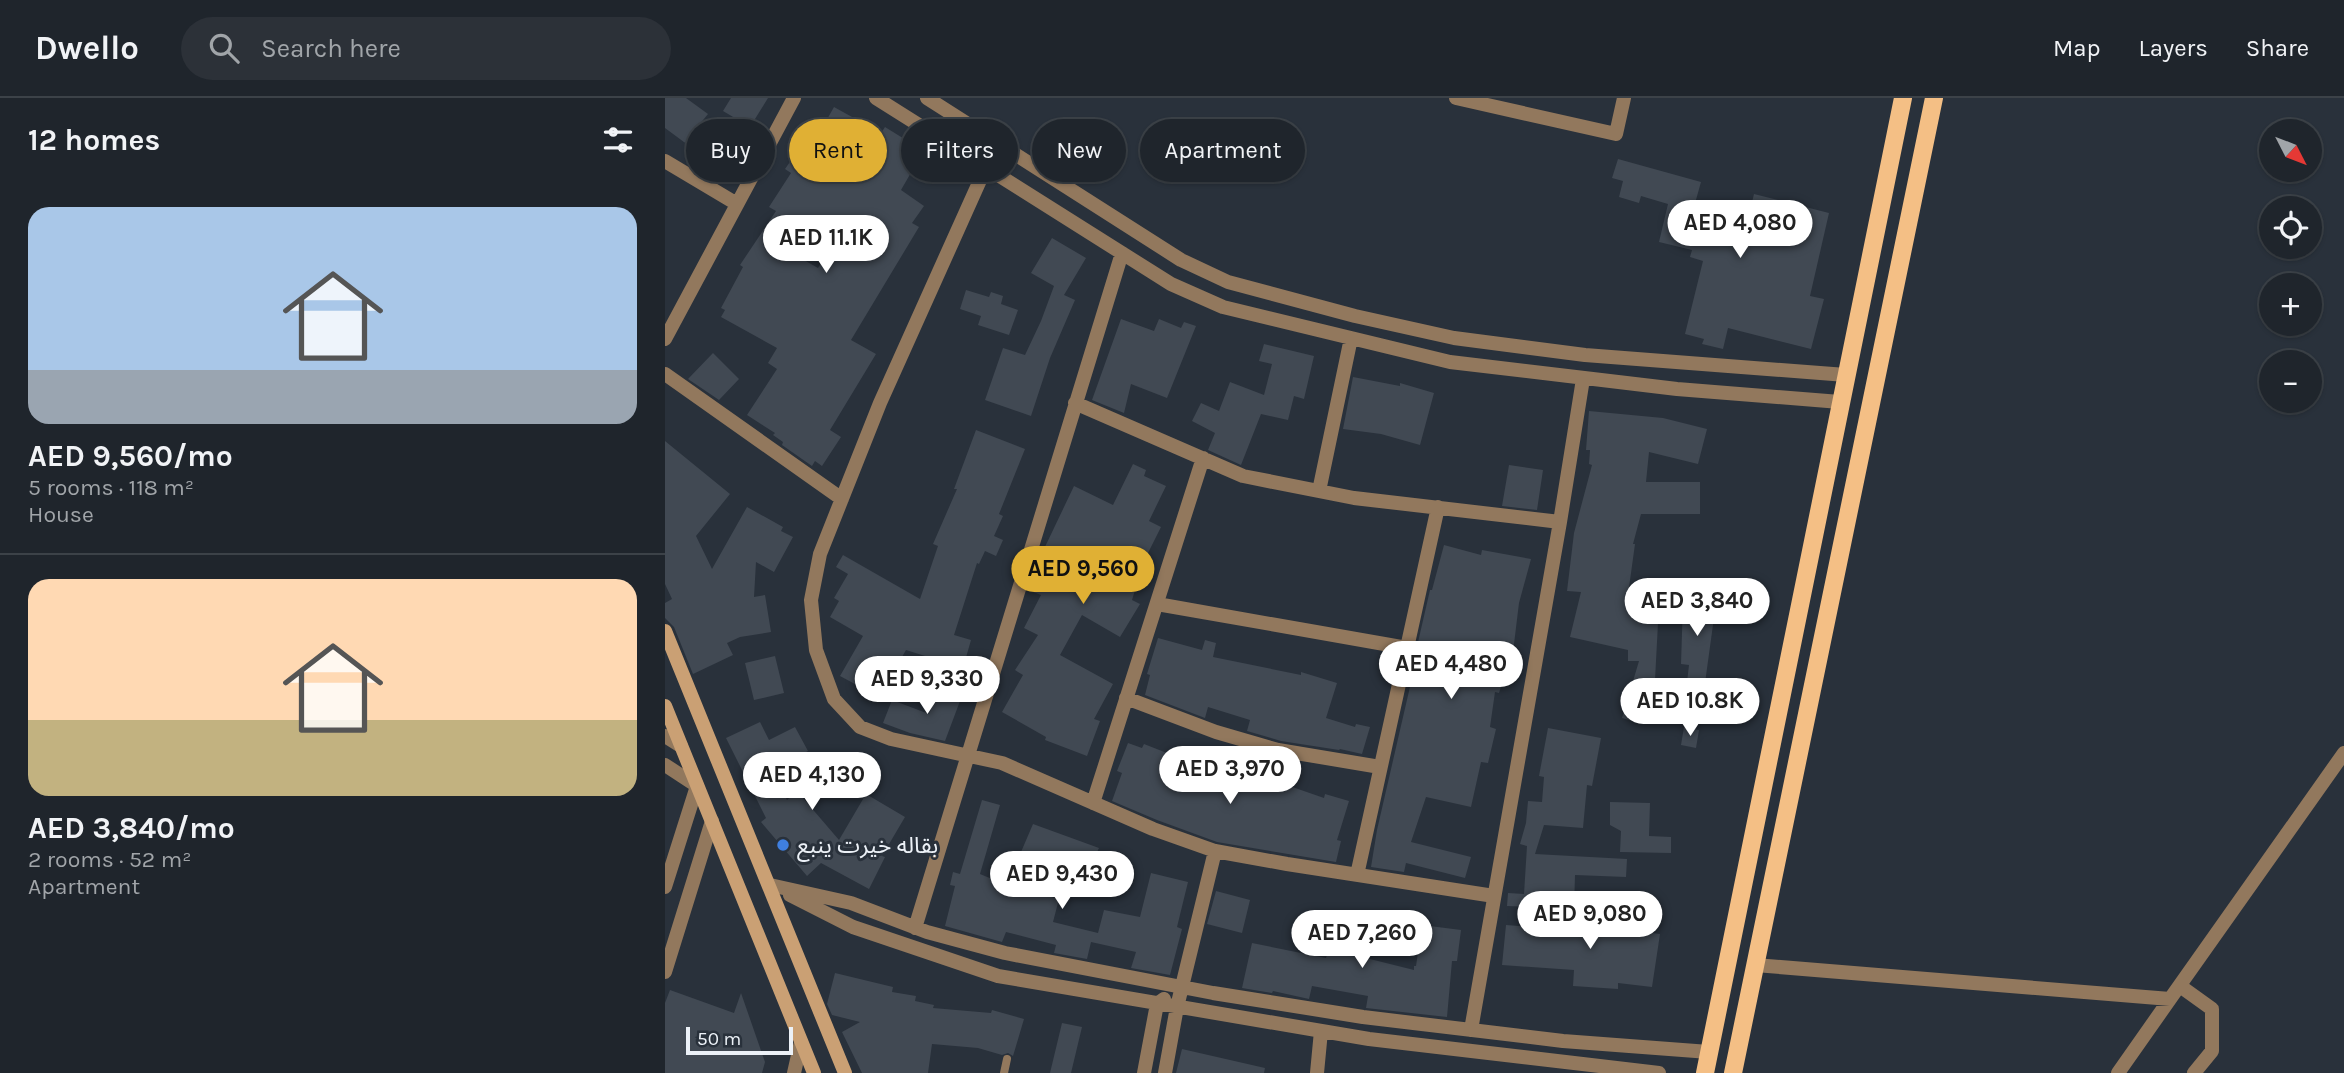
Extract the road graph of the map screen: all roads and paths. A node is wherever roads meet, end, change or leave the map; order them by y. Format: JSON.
{"nodes":[{"id":1,"x":794,"y":98,"type":"edge"},
{"id":2,"x":876,"y":98,"type":"edge"},
{"id":3,"x":927,"y":98,"type":"edge"},
{"id":4,"x":1456,"y":98,"type":"edge"},
{"id":5,"x":1624,"y":98,"type":"edge"},
{"id":6,"x":1903,"y":98,"type":"edge"},
{"id":7,"x":1934,"y":98,"type":"edge"},
{"id":8,"x":909,"y":119,"type":"edge"},
{"id":9,"x":665,"y":160,"type":"edge"},
{"id":10,"x":979,"y":182,"type":"edge"},
{"id":11,"x":1010,"y":182,"type":"edge"},
{"id":12,"x":737,"y":204,"type":"junction"},
{"id":13,"x":1122,"y":253,"type":"junction"},
{"id":14,"x":1351,"y":338,"type":"junction"},
{"id":15,"x":665,"y":339,"type":"edge"},
{"id":16,"x":665,"y":373,"type":"edge"},
{"id":17,"x":1846,"y":375,"type":"junction"},
{"id":18,"x":1583,"y":379,"type":"junction"},
{"id":19,"x":1840,"y":402,"type":"junction"},
{"id":20,"x":1075,"y":403,"type":"junction"},
{"id":21,"x":1203,"y":458,"type":"junction"},
{"id":22,"x":1319,"y":491,"type":"junction"},
{"id":23,"x":842,"y":499,"type":"junction"},
{"id":24,"x":1438,"y":508,"type":"junction"},
{"id":25,"x":1560,"y":522,"type":"junction"},
{"id":26,"x":1157,"y":604,"type":"junction"},
{"id":27,"x":665,"y":631,"type":"edge"},
{"id":28,"x":1407,"y":648,"type":"junction"},
{"id":29,"x":1126,"y":698,"type":"junction"},
{"id":30,"x":665,"y":706,"type":"edge"},
{"id":31,"x":665,"y":736,"type":"edge"},
{"id":32,"x":681,"y":746,"type":"junction"},
{"id":33,"x":2344,"y":753,"type":"edge"},
{"id":34,"x":967,"y":755,"type":"junction"},
{"id":35,"x":665,"y":765,"type":"edge"},
{"id":36,"x":1380,"y":767,"type":"junction"},
{"id":37,"x":697,"y":786,"type":"junction"},
{"id":38,"x":1093,"y":803,"type":"junction"},
{"id":39,"x":712,"y":821,"type":"junction"},
{"id":40,"x":1215,"y":851,"type":"junction"},
{"id":41,"x":1357,"y":875,"type":"junction"},
{"id":42,"x":770,"y":885,"type":"junction"},
{"id":43,"x":665,"y":887,"type":"edge"},
{"id":44,"x":1494,"y":896,"type":"junction"},
{"id":45,"x":915,"y":928,"type":"junction"},
{"id":46,"x":1755,"y":965,"type":"junction"},
{"id":47,"x":665,"y":972,"type":"edge"},
{"id":48,"x":2180,"y":986,"type":"junction"},
{"id":49,"x":1184,"y":988,"type":"junction"},
{"id":50,"x":2170,"y":999,"type":"junction"},
{"id":51,"x":1157,"y":1004,"type":"junction"},
{"id":52,"x":1177,"y":1007,"type":"junction"},
{"id":53,"x":1471,"y":1030,"type":"junction"},
{"id":54,"x":1321,"y":1031,"type":"junction"},
{"id":55,"x":801,"y":1042,"type":"junction"},
{"id":56,"x":1709,"y":1052,"type":"junction"},
{"id":57,"x":1007,"y":1059,"type":"dead end"},
{"id":58,"x":794,"y":1073,"type":"edge"},
{"id":59,"x":814,"y":1073,"type":"edge"},
{"id":60,"x":845,"y":1073,"type":"edge"},
{"id":61,"x":1004,"y":1073,"type":"edge"},
{"id":62,"x":1144,"y":1073,"type":"edge"},
{"id":63,"x":1165,"y":1073,"type":"edge"},
{"id":64,"x":1317,"y":1073,"type":"edge"},
{"id":65,"x":1659,"y":1073,"type":"edge"},
{"id":66,"x":1705,"y":1073,"type":"edge"},
{"id":67,"x":1733,"y":1073,"type":"edge"},
{"id":68,"x":2118,"y":1073,"type":"edge"},
{"id":69,"x":2194,"y":1073,"type":"edge"}],
"edges":[{"from":1,"to":12,"type":"street"},
{"from":2,"to":8,"type":"street"},
{"from":3,"to":17,"type":"street"},
{"from":4,"to":5,"type":"street"},
{"from":6,"to":17,"type":"main road"},
{"from":7,"to":46,"type":"main road"},
{"from":9,"to":12,"type":"street"},
{"from":10,"to":23,"type":"street"},
{"from":11,"to":13,"type":"street"},
{"from":12,"to":15,"type":"street"},
{"from":13,"to":14,"type":"street"},
{"from":13,"to":20,"type":"street"},
{"from":14,"to":18,"type":"street"},
{"from":14,"to":22,"type":"street"},
{"from":16,"to":23,"type":"street"},
{"from":17,"to":19,"type":"main road"},
{"from":18,"to":19,"type":"street"},
{"from":18,"to":25,"type":"street"},
{"from":19,"to":56,"type":"main road"},
{"from":20,"to":21,"type":"street"},
{"from":20,"to":34,"type":"street"},
{"from":21,"to":22,"type":"street"},
{"from":21,"to":26,"type":"street"},
{"from":22,"to":24,"type":"street"},
{"from":23,"to":34,"type":"street"},
{"from":24,"to":25,"type":"street"},
{"from":24,"to":28,"type":"street"},
{"from":25,"to":44,"type":"street"},
{"from":26,"to":28,"type":"street"},
{"from":26,"to":29,"type":"street"},
{"from":27,"to":42,"type":"street"},
{"from":28,"to":36,"type":"street"},
{"from":29,"to":36,"type":"street"},
{"from":29,"to":38,"type":"street"},
{"from":30,"to":32,"type":"street"},
{"from":31,"to":32,"type":"street"},
{"from":32,"to":37,"type":"street"},
{"from":33,"to":48,"type":"street"},
{"from":34,"to":38,"type":"street"},
{"from":34,"to":45,"type":"street"},
{"from":35,"to":37,"type":"street"},
{"from":36,"to":41,"type":"street"},
{"from":37,"to":39,"type":"street"},
{"from":37,"to":43,"type":"street"},
{"from":38,"to":40,"type":"street"},
{"from":39,"to":47,"type":"street"},
{"from":39,"to":55,"type":"street"},
{"from":40,"to":41,"type":"street"},
{"from":40,"to":49,"type":"street"},
{"from":41,"to":44,"type":"street"},
{"from":42,"to":45,"type":"street"},
{"from":42,"to":51,"type":"street"},
{"from":42,"to":60,"type":"street"},
{"from":44,"to":53,"type":"street"},
{"from":45,"to":49,"type":"street"},
{"from":46,"to":50,"type":"street"},
{"from":46,"to":67,"type":"main road"},
{"from":48,"to":50,"type":"street"},
{"from":48,"to":69,"type":"street"},
{"from":49,"to":51,"type":"street"},
{"from":49,"to":52,"type":"street"},
{"from":49,"to":53,"type":"street"},
{"from":50,"to":68,"type":"street"},
{"from":51,"to":52,"type":"street"},
{"from":51,"to":62,"type":"street"},
{"from":52,"to":54,"type":"street"},
{"from":52,"to":63,"type":"street"},
{"from":53,"to":56,"type":"street"},
{"from":54,"to":64,"type":"street"},
{"from":54,"to":65,"type":"street"},
{"from":55,"to":58,"type":"street"},
{"from":55,"to":59,"type":"street"},
{"from":56,"to":66,"type":"main road"},
{"from":57,"to":61,"type":"lane"}]}
